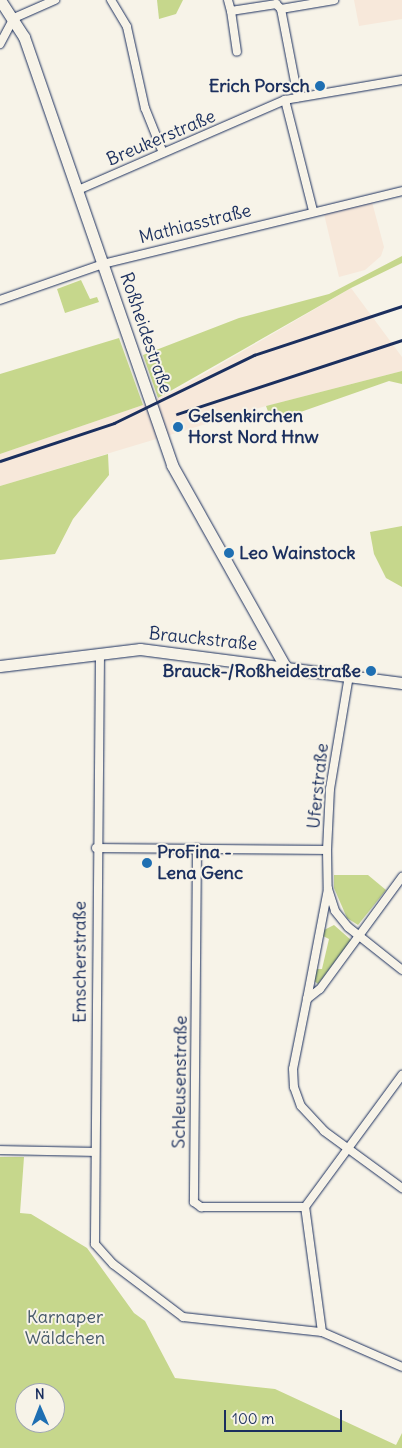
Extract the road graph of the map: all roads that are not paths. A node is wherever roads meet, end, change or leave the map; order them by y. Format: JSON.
{"nodes":[{"id":1,"x":0,"y":0,"type":"edge"},
{"id":2,"x":55,"y":0,"type":"edge"},
{"id":3,"x":111,"y":0,"type":"edge"},
{"id":4,"x":228,"y":0,"type":"edge"},
{"id":5,"x":334,"y":0,"type":"edge"},
{"id":6,"x":305,"y":2,"type":"edge"},
{"id":7,"x":281,"y":8,"type":"junction"},
{"id":8,"x":231,"y":11,"type":"junction"},
{"id":9,"x":14,"y":18,"type":"junction"},
{"id":10,"x":0,"y":44,"type":"edge"},
{"id":11,"x":237,"y":52,"type":"dead end"},
{"id":12,"x":402,"y":80,"type":"edge"},
{"id":13,"x":298,"y":97,"type":"junction"},
{"id":14,"x":285,"y":100,"type":"junction"},
{"id":15,"x":163,"y":153,"type":"junction"},
{"id":16,"x":78,"y":190,"type":"junction"},
{"id":17,"x":402,"y":191,"type":"edge"},
{"id":18,"x":313,"y":211,"type":"junction"},
{"id":19,"x":103,"y":264,"type":"junction"},
{"id":20,"x":0,"y":300,"type":"edge"},
{"id":21,"x":100,"y":654,"type":"junction"},
{"id":22,"x":0,"y":666,"type":"edge"},
{"id":23,"x":285,"y":666,"type":"junction"},
{"id":24,"x":349,"y":676,"type":"junction"},
{"id":25,"x":402,"y":682,"type":"edge"},
{"id":26,"x":96,"y":848,"type":"junction"},
{"id":27,"x":197,"y":848,"type":"junction"},
{"id":28,"x":327,"y":850,"type":"junction"},
{"id":29,"x":402,"y":877,"type":"edge"},
{"id":30,"x":328,"y":889,"type":"junction"},
{"id":31,"x":360,"y":936,"type":"junction"},
{"id":32,"x":402,"y":970,"type":"edge"},
{"id":33,"x":307,"y":999,"type":"junction"},
{"id":34,"x":402,"y":1075,"type":"edge"},
{"id":35,"x":348,"y":1148,"type":"junction"},
{"id":36,"x":0,"y":1150,"type":"edge"},
{"id":37,"x":94,"y":1152,"type":"junction"},
{"id":38,"x":402,"y":1188,"type":"edge"},
{"id":39,"x":305,"y":1207,"type":"junction"},
{"id":40,"x":322,"y":1332,"type":"junction"},
{"id":41,"x":402,"y":1368,"type":"edge"}],
"edges":[{"from":1,"to":9,"type":"street","name":"Roßheidestraße"},
{"from":2,"to":9,"type":"street"},
{"from":3,"to":15,"type":"street"},
{"from":4,"to":8,"type":"street"},
{"from":5,"to":6,"type":"street"},
{"from":6,"to":7,"type":"street"},
{"from":7,"to":8,"type":"street"},
{"from":7,"to":13,"type":"street"},
{"from":8,"to":11,"type":"street"},
{"from":9,"to":10,"type":"street"},
{"from":9,"to":16,"type":"street","name":"Roßheidestraße"},
{"from":12,"to":13,"type":"street","name":"Breukerstraße"},
{"from":13,"to":14,"type":"street","name":"Breukerstraße"},
{"from":14,"to":15,"type":"street","name":"Breukerstraße"},
{"from":14,"to":18,"type":"street"},
{"from":15,"to":16,"type":"street","name":"Breukerstraße"},
{"from":16,"to":19,"type":"street","name":"Roßheidestraße"},
{"from":17,"to":18,"type":"street","name":"Mathiasstraße"},
{"from":18,"to":19,"type":"street","name":"Mathiasstraße"},
{"from":19,"to":20,"type":"street","name":"Mathiasstraße"},
{"from":19,"to":23,"type":"street","name":"Roßheidestraße"},
{"from":21,"to":22,"type":"street","name":"Brauckstraße"},
{"from":21,"to":23,"type":"street","name":"Brauckstraße"},
{"from":21,"to":26,"type":"street","name":"Emscherstraße"},
{"from":23,"to":24,"type":"street","name":"Brauckstraße"},
{"from":24,"to":25,"type":"street","name":"Brauckstraße"},
{"from":24,"to":28,"type":"street","name":"Uferstraße"},
{"from":26,"to":27,"type":"street","name":"Uferstraße"},
{"from":26,"to":37,"type":"street","name":"Emscherstraße"},
{"from":27,"to":28,"type":"street","name":"Uferstraße"},
{"from":27,"to":39,"type":"street","name":"Schleusenstraße"},
{"from":28,"to":30,"type":"street"},
{"from":29,"to":31,"type":"street"},
{"from":30,"to":31,"type":"street"},
{"from":30,"to":33,"type":"street"},
{"from":31,"to":32,"type":"street"},
{"from":31,"to":33,"type":"street"},
{"from":33,"to":35,"type":"street"},
{"from":34,"to":35,"type":"street"},
{"from":35,"to":38,"type":"street"},
{"from":35,"to":39,"type":"street"},
{"from":36,"to":37,"type":"street"},
{"from":37,"to":40,"type":"street","name":"Emscherstraße"},
{"from":39,"to":40,"type":"street"},
{"from":40,"to":41,"type":"street","name":"Emscherstraße"}]}
